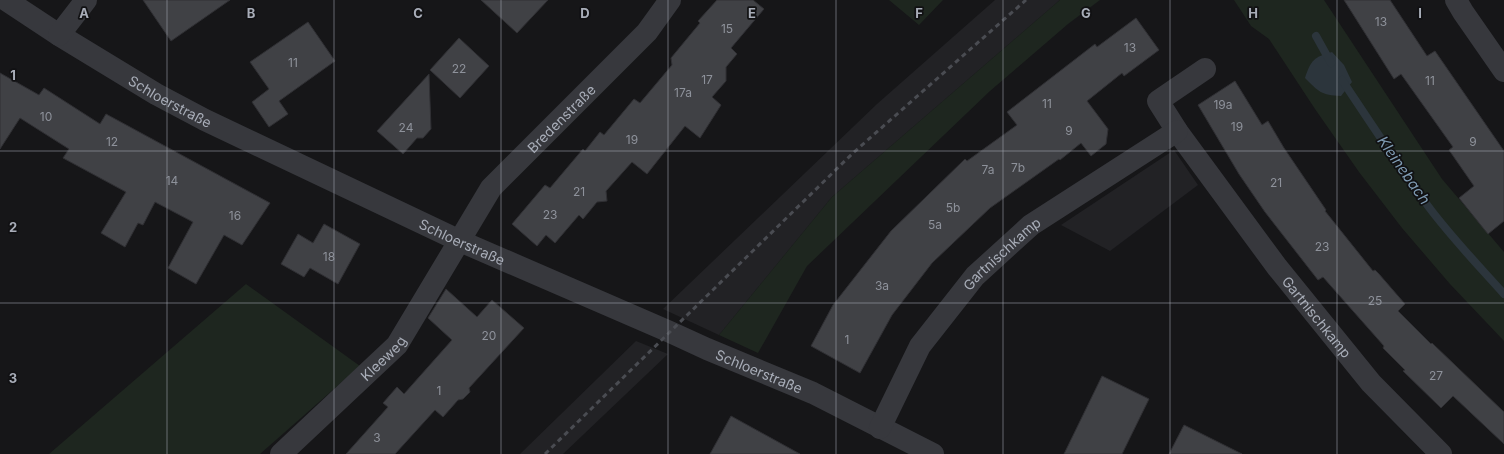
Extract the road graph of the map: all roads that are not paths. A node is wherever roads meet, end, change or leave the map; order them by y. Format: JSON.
{"nodes":[{"id":1,"x":6,"y":0,"type":"edge"},
{"id":2,"x":86,"y":0,"type":"edge"},
{"id":3,"x":670,"y":0,"type":"edge"},
{"id":4,"x":1456,"y":0,"type":"edge"},
{"id":5,"x":59,"y":35,"type":"junction"},
{"id":6,"x":1205,"y":70,"type":"dead end"},
{"id":7,"x":1504,"y":71,"type":"edge"},
{"id":8,"x":1177,"y":131,"type":"junction"},
{"id":9,"x":460,"y":241,"type":"junction"},
{"id":10,"x":880,"y":428,"type":"junction"},
{"id":11,"x":281,"y":454,"type":"edge"},
{"id":12,"x":933,"y":454,"type":"edge"},
{"id":13,"x":1441,"y":454,"type":"edge"}],
"edges":[{"from":1,"to":5,"type":"street","name":"Schloerstraße"},
{"from":2,"to":5,"type":"street"},
{"from":3,"to":9,"type":"street","name":"Bredenstraße"},
{"from":4,"to":7,"type":"street"},
{"from":5,"to":9,"type":"street","name":"Schloerstraße"},
{"from":6,"to":8,"type":"street","name":"Gartnischkamp"},
{"from":8,"to":10,"type":"street","name":"Gartnischkamp"},
{"from":8,"to":13,"type":"street","name":"Gartnischkamp"},
{"from":9,"to":10,"type":"street","name":"Schloerstraße"},
{"from":9,"to":11,"type":"street","name":"Kleeweg"},
{"from":10,"to":12,"type":"street","name":"Schloerstraße"}]}
